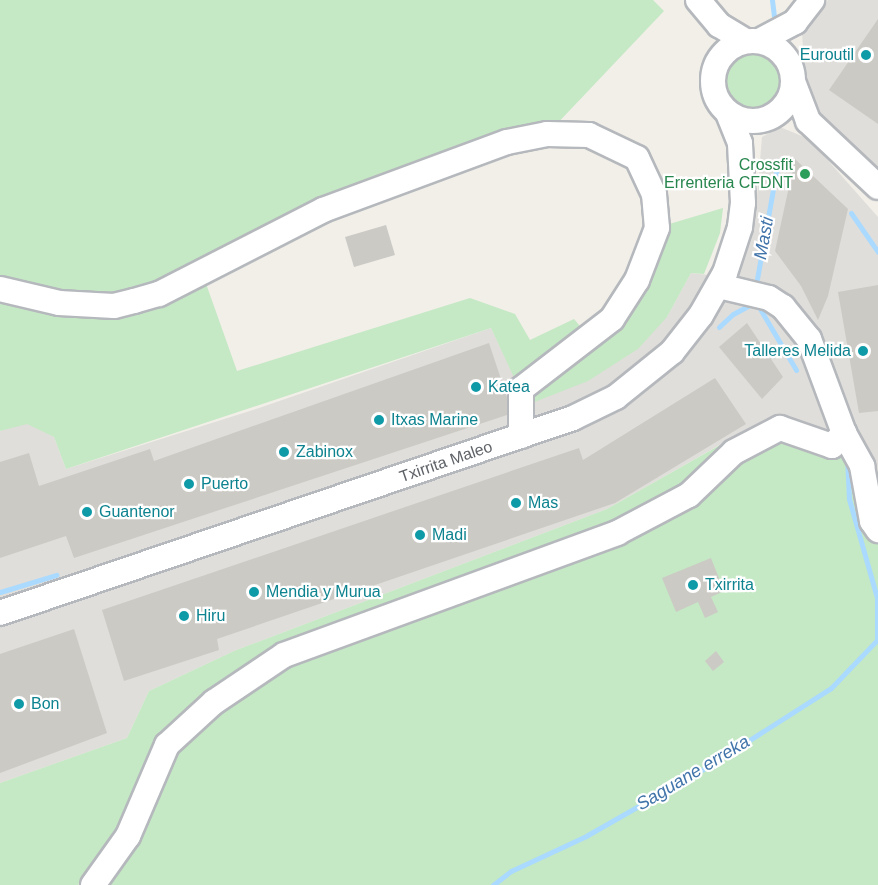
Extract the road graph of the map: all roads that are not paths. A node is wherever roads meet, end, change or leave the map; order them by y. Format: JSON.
{"nodes":[{"id":1,"x":812,"y":0,"type":"edge"},
{"id":2,"x":704,"y":9,"type":"edge"},
{"id":3,"x":795,"y":22,"type":"junction"},
{"id":4,"x":752,"y":41,"type":"junction"},
{"id":5,"x":788,"y":60,"type":"junction"},
{"id":6,"x":715,"y":67,"type":"junction"},
{"id":7,"x":794,"y":84,"type":"junction"},
{"id":8,"x":728,"y":113,"type":"junction"},
{"id":9,"x":766,"y":118,"type":"junction"},
{"id":10,"x":817,"y":132,"type":"junction"},
{"id":11,"x":741,"y":155,"type":"junction"},
{"id":12,"x":878,"y":187,"type":"edge"},
{"id":13,"x":719,"y":286,"type":"junction"},
{"id":14,"x":0,"y":289,"type":"edge"},
{"id":15,"x":844,"y":433,"type":"junction"},
{"id":16,"x":521,"y":436,"type":"junction"},
{"id":17,"x":878,"y":530,"type":"edge"},
{"id":18,"x":0,"y":613,"type":"edge"},
{"id":19,"x":93,"y":885,"type":"edge"}],
"edges":[{"from":1,"to":3,"type":"street"},
{"from":2,"to":4,"type":"street"},
{"from":2,"to":6,"type":"street"},
{"from":3,"to":4,"type":"street"},
{"from":3,"to":5,"type":"street"},
{"from":4,"to":5,"type":"street"},
{"from":4,"to":6,"type":"street"},
{"from":5,"to":7,"type":"street"},
{"from":6,"to":8,"type":"street"},
{"from":7,"to":9,"type":"street"},
{"from":7,"to":10,"type":"street"},
{"from":8,"to":9,"type":"street"},
{"from":8,"to":11,"type":"street","name":"Txirrita Maleo"},
{"from":9,"to":10,"type":"street"},
{"from":9,"to":11,"type":"street","name":"Txirrita Maleo"},
{"from":10,"to":12,"type":"street"},
{"from":11,"to":13,"type":"street","name":"Txirrita Maleo"},
{"from":13,"to":15,"type":"street"},
{"from":13,"to":16,"type":"street","name":"Txirrita Maleo"},
{"from":14,"to":16,"type":"street"},
{"from":15,"to":17,"type":"street"},
{"from":15,"to":19,"type":"street"},
{"from":16,"to":18,"type":"street","name":"Txirrita Maleo"}]}
